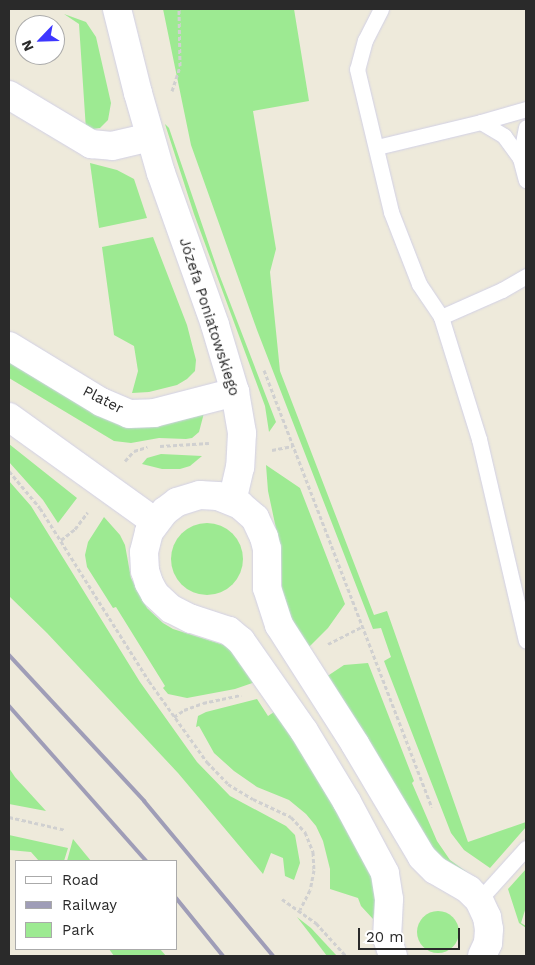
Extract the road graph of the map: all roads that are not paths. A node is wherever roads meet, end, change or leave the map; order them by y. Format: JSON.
{"nodes":[{"id":1,"x":117,"y":9,"type":"edge"},
{"id":2,"x":381,"y":9,"type":"edge"},
{"id":3,"x":9,"y":95,"type":"edge"},
{"id":4,"x":526,"y":109,"type":"edge"},
{"id":5,"x":481,"y":122,"type":"junction"},
{"id":6,"x":526,"y":128,"type":"edge"},
{"id":7,"x":150,"y":136,"type":"junction"},
{"id":8,"x":377,"y":147,"type":"junction"},
{"id":9,"x":520,"y":158,"type":"junction"},
{"id":10,"x":526,"y":180,"type":"edge"},
{"id":11,"x":526,"y":276,"type":"edge"},
{"id":12,"x":441,"y":317,"type":"junction"},
{"id":13,"x":9,"y":346,"type":"edge"},
{"id":14,"x":235,"y":392,"type":"junction"},
{"id":15,"x":9,"y":417,"type":"edge"},
{"id":16,"x":232,"y":501,"type":"junction"},
{"id":17,"x":155,"y":522,"type":"junction"},
{"id":18,"x":526,"y":641,"type":"edge"},
{"id":19,"x":526,"y":848,"type":"edge"},
{"id":20,"x":479,"y":900,"type":"junction"},
{"id":21,"x":393,"y":956,"type":"edge"},
{"id":22,"x":484,"y":956,"type":"edge"}],
"edges":[{"from":1,"to":7,"type":"street","name":"Józefa Poniatowskiego"},
{"from":2,"to":8,"type":"lane"},
{"from":3,"to":7,"type":"street"},
{"from":4,"to":5,"type":"lane"},
{"from":5,"to":8,"type":"lane"},
{"from":5,"to":9,"type":"lane"},
{"from":6,"to":9,"type":"lane"},
{"from":7,"to":14,"type":"street","name":"Józefa Poniatowskiego"},
{"from":8,"to":12,"type":"lane"},
{"from":9,"to":10,"type":"lane"},
{"from":11,"to":12,"type":"lane"},
{"from":12,"to":18,"type":"lane"},
{"from":13,"to":14,"type":"street","name":"Plater"},
{"from":14,"to":16,"type":"street","name":"Józefa Poniatowskiego"},
{"from":15,"to":17,"type":"street"},
{"from":16,"to":17,"type":"street"},
{"from":16,"to":20,"type":"street"},
{"from":17,"to":21,"type":"street"},
{"from":19,"to":20,"type":"lane"},
{"from":20,"to":22,"type":"street"}]}
